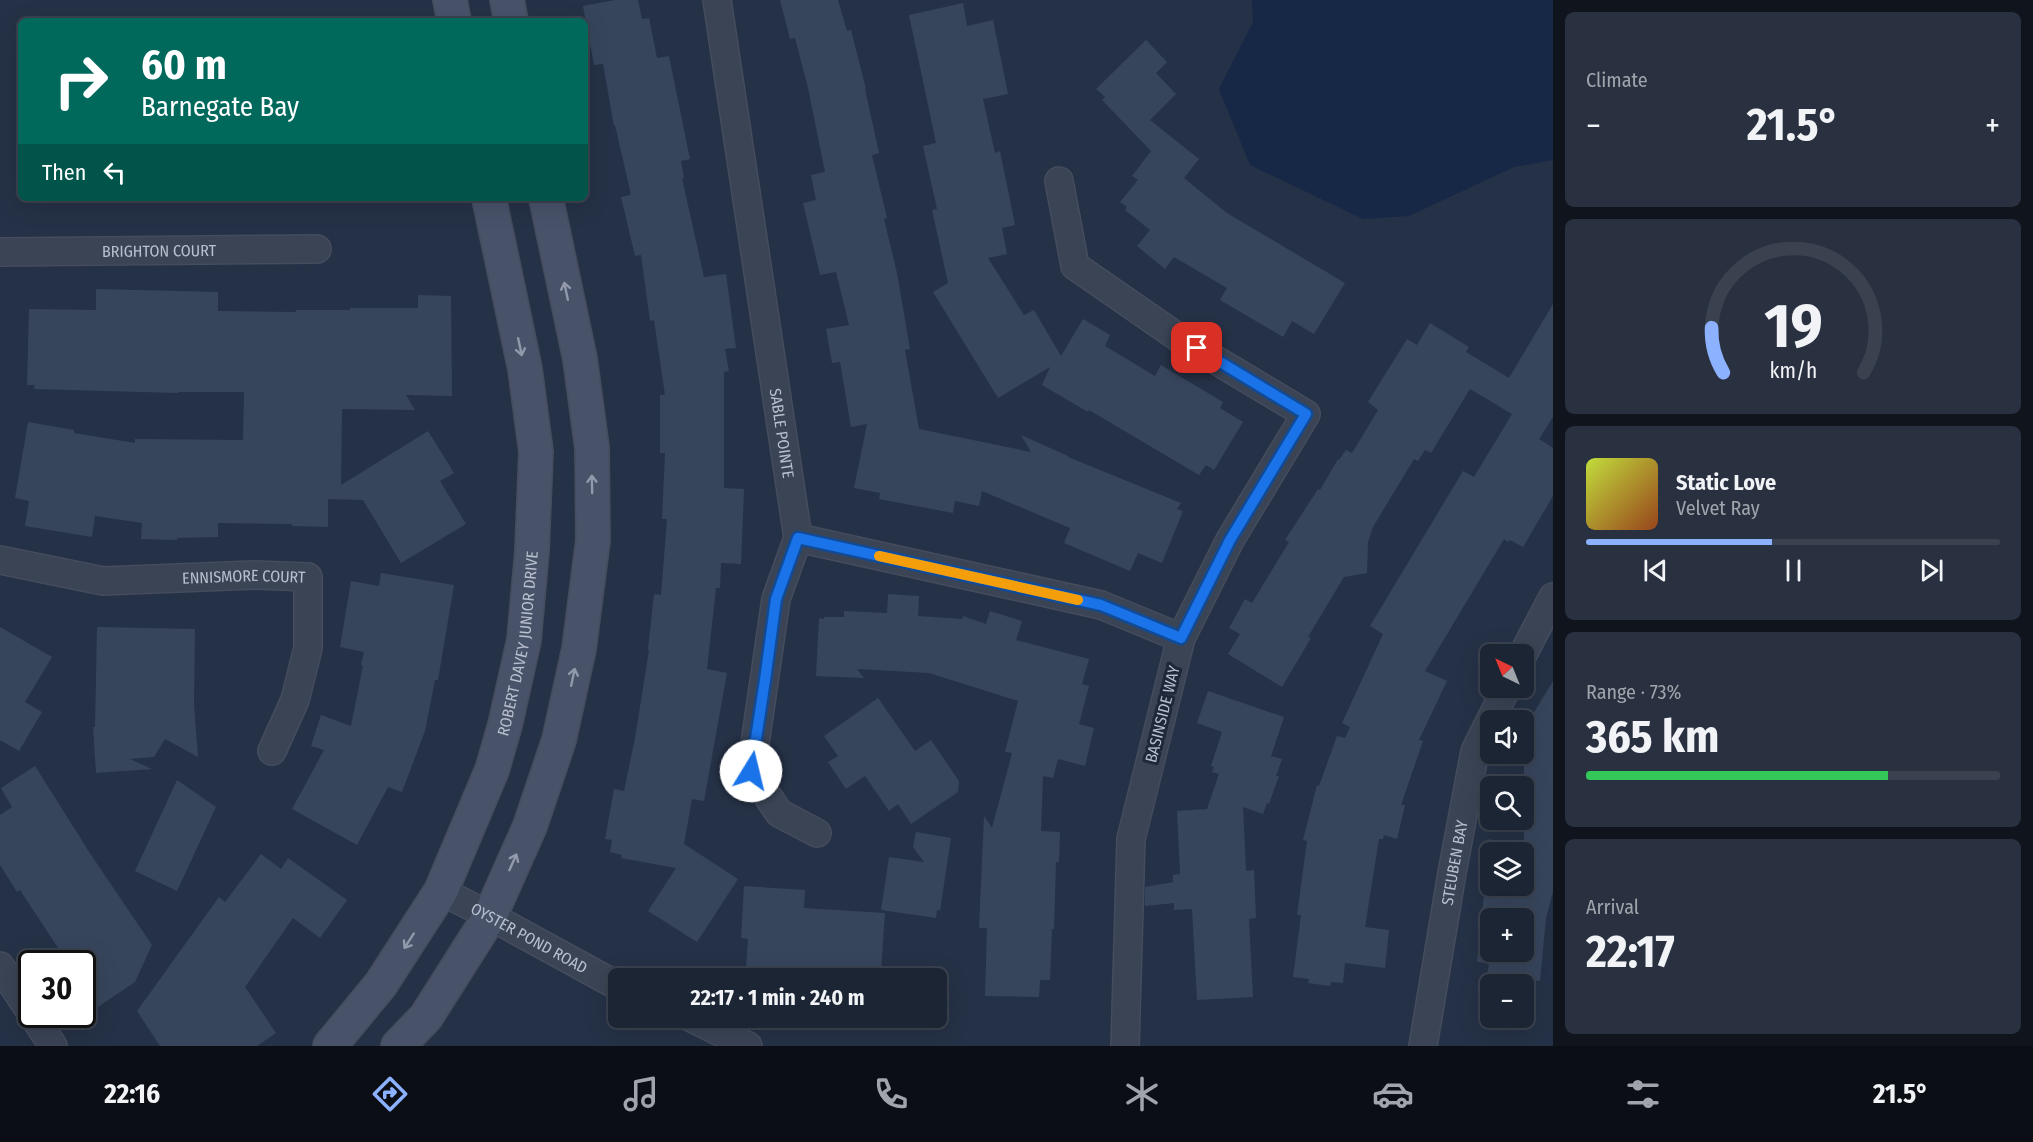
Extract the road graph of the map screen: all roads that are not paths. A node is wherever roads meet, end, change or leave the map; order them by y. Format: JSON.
{"nodes":[{"id":1,"x":450,"y":0,"type":"edge"},
{"id":2,"x":507,"y":0,"type":"edge"},
{"id":3,"x":717,"y":0,"type":"edge"},
{"id":4,"x":453,"y":18,"type":"edge"},
{"id":5,"x":510,"y":18,"type":"edge"},
{"id":6,"x":1059,"y":181,"type":"dead end"},
{"id":7,"x":490,"y":201,"type":"edge"},
{"id":8,"x":547,"y":201,"type":"edge"},
{"id":9,"x":317,"y":249,"type":"dead end"},
{"id":10,"x":0,"y":252,"type":"edge"},
{"id":11,"x":798,"y":538,"type":"junction"},
{"id":12,"x":0,"y":560,"type":"edge"},
{"id":13,"x":1553,"y":597,"type":"edge"},
{"id":14,"x":1181,"y":638,"type":"junction"},
{"id":15,"x":1528,"y":644,"type":"edge"},
{"id":16,"x":1502,"y":698,"type":"edge"},
{"id":17,"x":272,"y":751,"type":"dead end"},
{"id":18,"x":817,"y":833,"type":"dead end"},
{"id":19,"x":441,"y":891,"type":"junction"},
{"id":20,"x":490,"y":916,"type":"junction"},
{"id":21,"x":0,"y":966,"type":"edge"},
{"id":22,"x":608,"y":981,"type":"edge"},
{"id":23,"x":18,"y":993,"type":"edge"},
{"id":24,"x":41,"y":1028,"type":"edge"},
{"id":25,"x":712,"y":1028,"type":"edge"},
{"id":26,"x":53,"y":1046,"type":"edge"},
{"id":27,"x":330,"y":1046,"type":"edge"},
{"id":28,"x":398,"y":1046,"type":"edge"},
{"id":29,"x":748,"y":1046,"type":"edge"},
{"id":30,"x":1125,"y":1046,"type":"edge"},
{"id":31,"x":1423,"y":1046,"type":"edge"}],
"edges":[{"from":1,"to":4,"type":"main road"},
{"from":2,"to":5,"type":"main road"},
{"from":3,"to":11,"type":"street","name":"SABLE POINTE"},
{"from":6,"to":14,"type":"street","name":"BASINSIDE WAY"},
{"from":7,"to":19,"type":"main road","name":"ROBERT DAVEY JUNIOR DRIVE","one_way":true},
{"from":20,"to":8,"type":"main road","one_way":true},
{"from":9,"to":10,"type":"street","name":"BRIGHTON COURT"},
{"from":11,"to":14,"type":"street"},
{"from":11,"to":18,"type":"street","name":"SABLE POINTE"},
{"from":12,"to":17,"type":"street","name":"ENNISMORE COURT"},
{"from":13,"to":15,"type":"street"},
{"from":14,"to":30,"type":"street","name":"BASINSIDE WAY"},
{"from":16,"to":31,"type":"street","name":"STEUBEN BAY"},
{"from":19,"to":20,"type":"street","name":"OYSTER POND ROAD"},
{"from":19,"to":27,"type":"main road","name":"ROBERT DAVEY JUNIOR DRIVE","one_way":true},
{"from":20,"to":22,"type":"street","name":"OYSTER POND ROAD"},
{"from":20,"to":28,"type":"main road"},
{"from":21,"to":23,"type":"street"},
{"from":24,"to":26,"type":"street"},
{"from":25,"to":29,"type":"street"}]}
